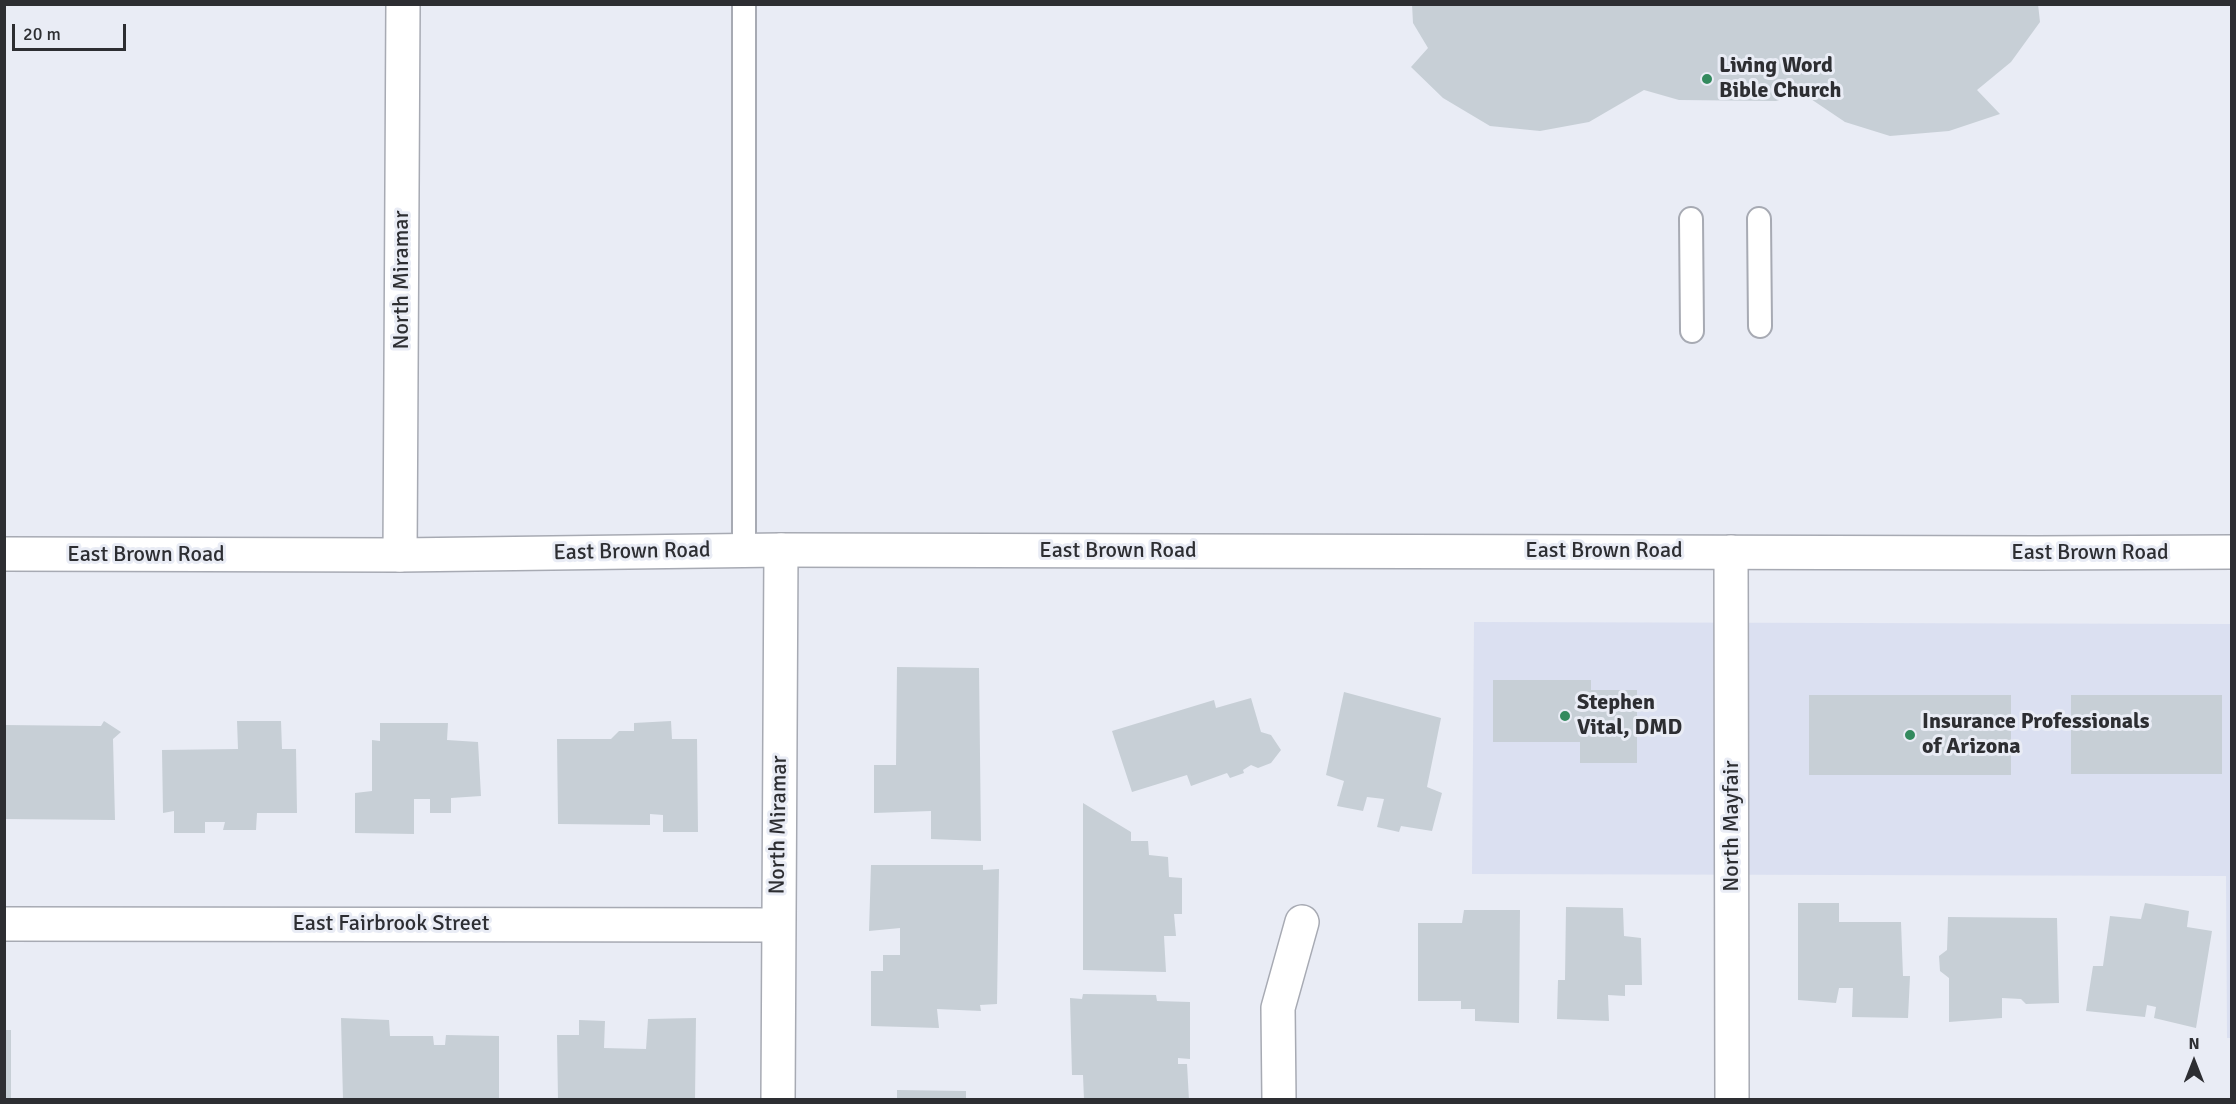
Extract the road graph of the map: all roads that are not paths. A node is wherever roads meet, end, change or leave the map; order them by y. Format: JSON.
{"nodes":[{"id":1,"x":404,"y":4,"type":"edge"},
{"id":2,"x":744,"y":4,"type":"edge"},
{"id":3,"x":1691,"y":219,"type":"dead end"},
{"id":4,"x":1759,"y":219,"type":"dead end"},
{"id":5,"x":1760,"y":326,"type":"dead end"},
{"id":6,"x":1692,"y":331,"type":"dead end"},
{"id":7,"x":781,"y":550,"type":"junction"},
{"id":8,"x":744,"y":551,"type":"junction"},
{"id":9,"x":1731,"y":552,"type":"junction"},
{"id":10,"x":2232,"y":552,"type":"edge"},
{"id":11,"x":4,"y":554,"type":"edge"},
{"id":12,"x":400,"y":555,"type":"junction"},
{"id":13,"x":1302,"y":922,"type":"dead end"},
{"id":14,"x":4,"y":924,"type":"edge"},
{"id":15,"x":778,"y":925,"type":"junction"},
{"id":16,"x":778,"y":1100,"type":"edge"},
{"id":17,"x":1279,"y":1100,"type":"edge"},
{"id":18,"x":1732,"y":1100,"type":"edge"}],
"edges":[{"from":1,"to":12,"type":"street","name":"North Miramar"},
{"from":2,"to":8,"type":"lane"},
{"from":3,"to":6,"type":"lane"},
{"from":4,"to":5,"type":"lane"},
{"from":7,"to":8,"type":"street","name":"East Brown Road"},
{"from":7,"to":9,"type":"street","name":"East Brown Road"},
{"from":7,"to":15,"type":"street","name":"North Miramar"},
{"from":8,"to":12,"type":"street","name":"East Brown Road"},
{"from":9,"to":10,"type":"street","name":"East Brown Road"},
{"from":9,"to":18,"type":"street","name":"North Mayfair"},
{"from":11,"to":12,"type":"street","name":"East Brown Road"},
{"from":13,"to":17,"type":"street"},
{"from":14,"to":15,"type":"street","name":"East Fairbrook Street"},
{"from":15,"to":16,"type":"street","name":"North Miramar"}]}
